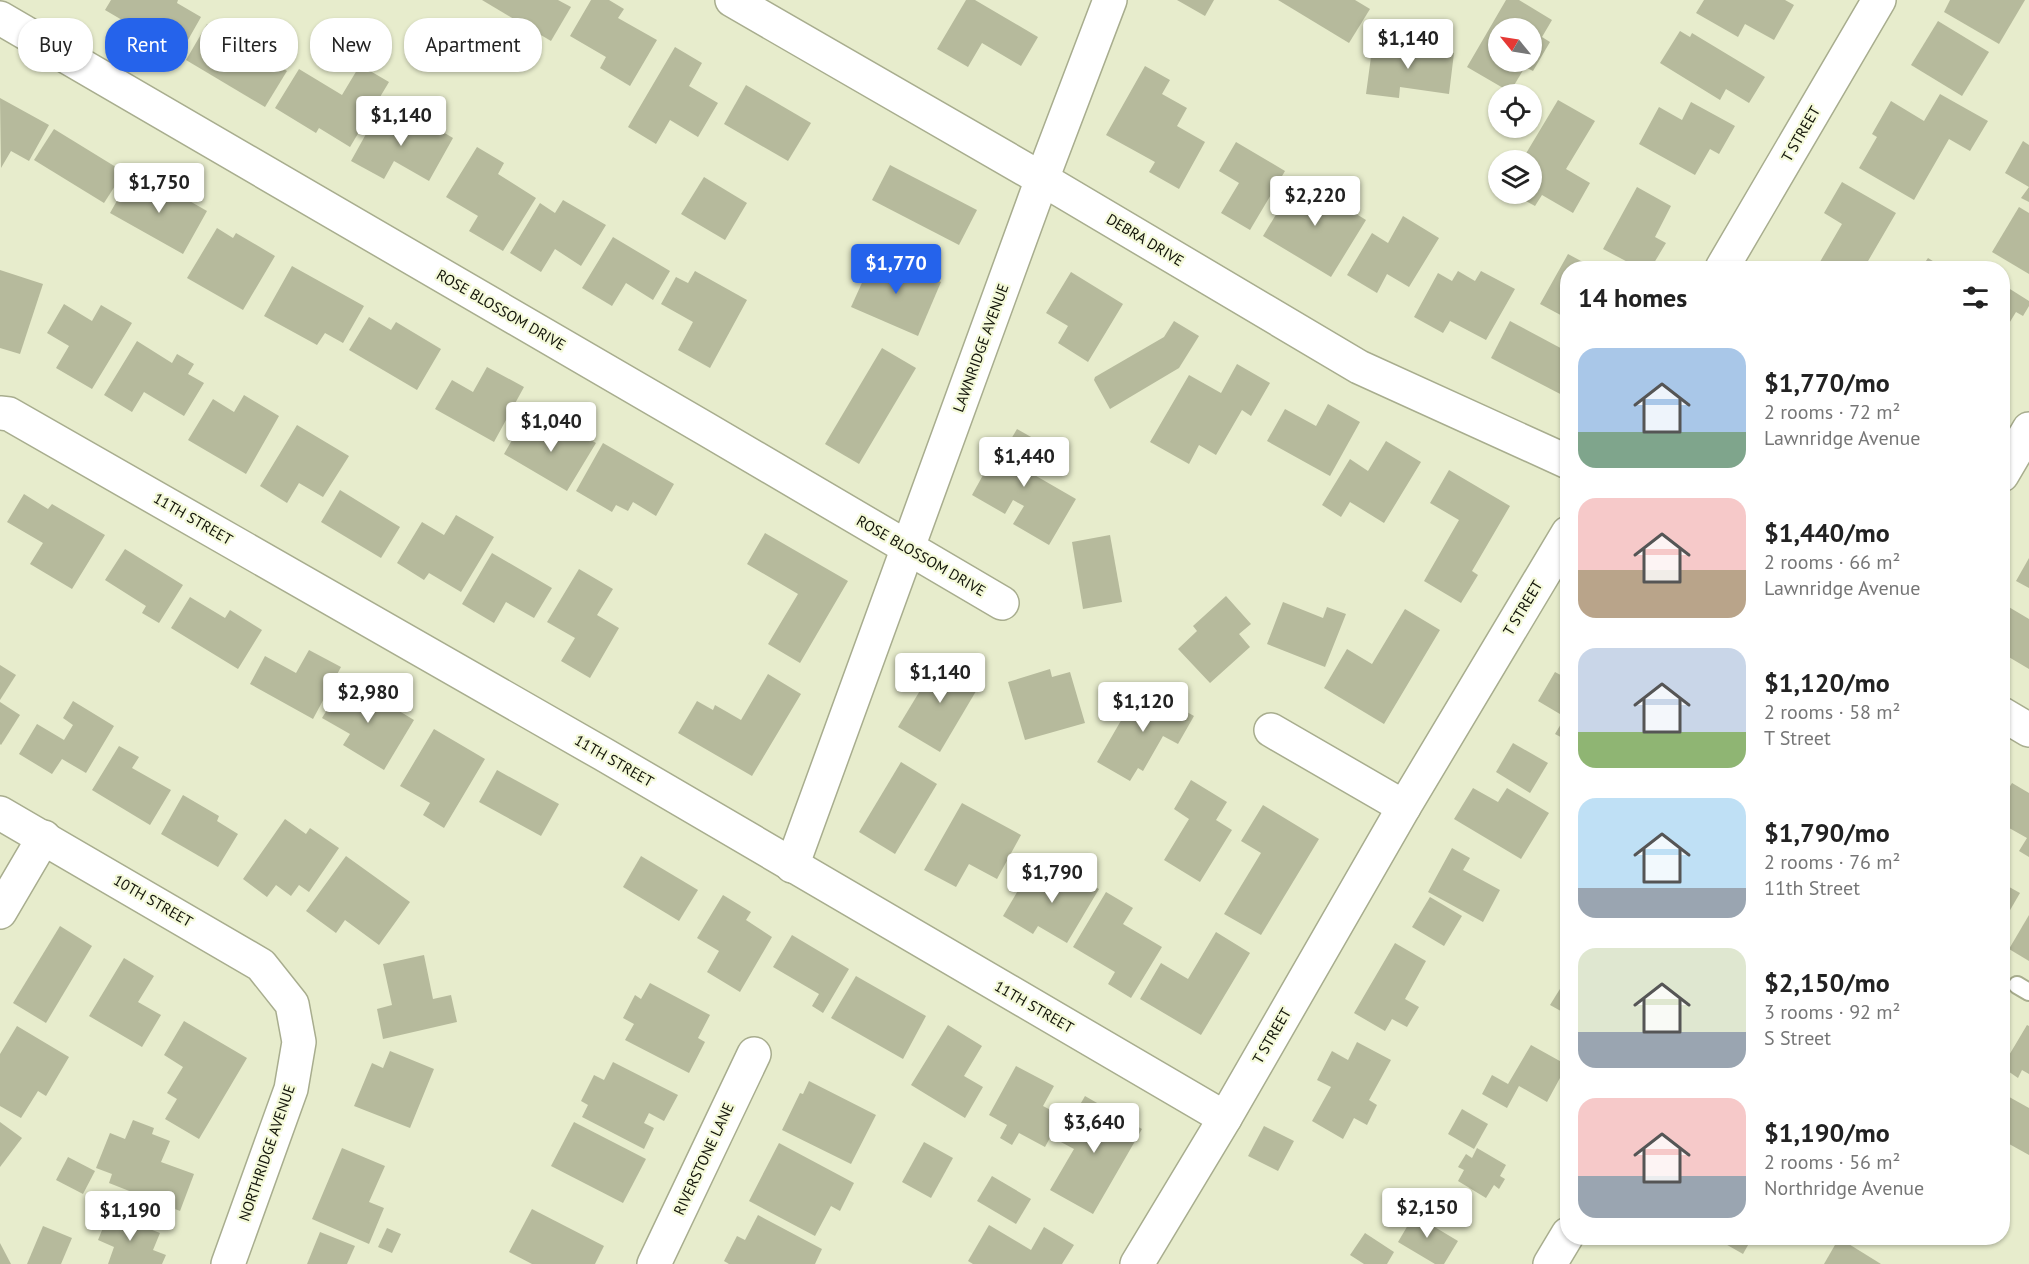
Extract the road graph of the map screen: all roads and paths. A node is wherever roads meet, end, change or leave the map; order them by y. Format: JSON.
{"nodes":[{"id":1,"x":732,"y":0,"type":"edge"},
{"id":2,"x":1110,"y":0,"type":"edge"},
{"id":3,"x":1879,"y":0,"type":"edge"},
{"id":4,"x":0,"y":18,"type":"edge"},
{"id":5,"x":1042,"y":179,"type":"junction"},
{"id":6,"x":1726,"y":261,"type":"edge"},
{"id":7,"x":0,"y":413,"type":"edge"},
{"id":8,"x":2029,"y":429,"type":"edge"},
{"id":9,"x":1560,"y":458,"type":"edge"},
{"id":10,"x":2010,"y":461,"type":"edge"},
{"id":11,"x":1560,"y":546,"type":"edge"},
{"id":12,"x":909,"y":549,"type":"junction"},
{"id":13,"x":1002,"y":603,"type":"dead end"},
{"id":14,"x":2010,"y":719,"type":"edge"},
{"id":15,"x":1271,"y":730,"type":"dead end"},
{"id":16,"x":2029,"y":730,"type":"edge"},
{"id":17,"x":1404,"y":807,"type":"junction"},
{"id":18,"x":0,"y":813,"type":"edge"},
{"id":19,"x":44,"y":837,"type":"junction"},
{"id":20,"x":792,"y":866,"type":"junction"},
{"id":21,"x":0,"y":912,"type":"edge"},
{"id":22,"x":292,"y":1004,"type":"joint"},
{"id":23,"x":754,"y":1054,"type":"dead end"},
{"id":24,"x":1225,"y":1118,"type":"junction"},
{"id":25,"x":1561,"y":1245,"type":"edge"},
{"id":26,"x":228,"y":1264,"type":"edge"},
{"id":27,"x":654,"y":1264,"type":"edge"},
{"id":28,"x":1137,"y":1264,"type":"edge"},
{"id":29,"x":1550,"y":1264,"type":"edge"}],
"edges":[{"from":1,"to":5,"type":"street","name":"DEBRA DRIVE"},
{"from":2,"to":5,"type":"street","name":"LAWNRIDGE AVENUE"},
{"from":3,"to":6,"type":"street","name":"T STREET"},
{"from":4,"to":12,"type":"street","name":"ROSE BLOSSOM DRIVE"},
{"from":5,"to":9,"type":"street","name":"DEBRA DRIVE"},
{"from":5,"to":12,"type":"street","name":"LAWNRIDGE AVENUE"},
{"from":7,"to":20,"type":"street","name":"11TH STREET"},
{"from":8,"to":10,"type":"street"},
{"from":11,"to":17,"type":"street","name":"T STREET"},
{"from":12,"to":13,"type":"street","name":"ROSE BLOSSOM DRIVE"},
{"from":12,"to":20,"type":"street","name":"LAWNRIDGE AVENUE"},
{"from":14,"to":16,"type":"street"},
{"from":15,"to":17,"type":"street"},
{"from":17,"to":24,"type":"street","name":"T STREET"},
{"from":18,"to":19,"type":"street","name":"10TH STREET"},
{"from":19,"to":21,"type":"street"},
{"from":19,"to":22,"type":"street","name":"10TH STREET"},
{"from":20,"to":24,"type":"street","name":"11TH STREET"},
{"from":22,"to":26,"type":"street","name":"NORTHRIDGE AVENUE"},
{"from":23,"to":27,"type":"street","name":"RIVERSTONE LANE"},
{"from":24,"to":28,"type":"street","name":"T STREET"},
{"from":25,"to":29,"type":"street"}]}
